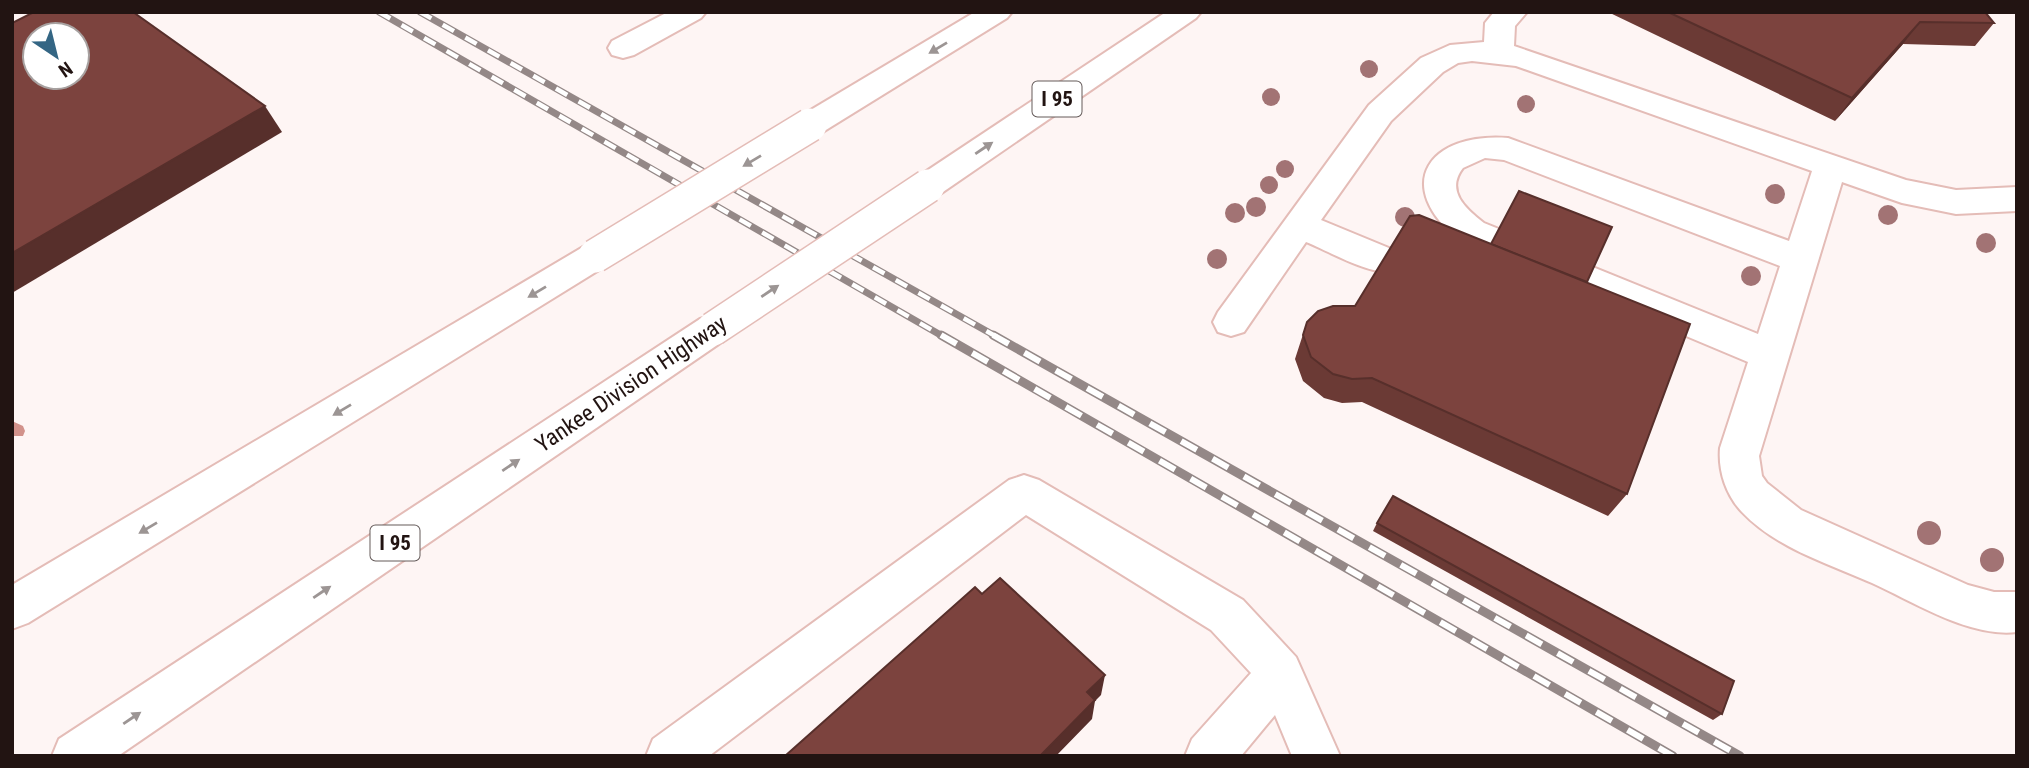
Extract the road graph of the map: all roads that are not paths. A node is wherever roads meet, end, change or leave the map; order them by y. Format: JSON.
{"nodes":[{"id":1,"x":691,"y":12,"type":"edge"},
{"id":2,"x":997,"y":12,"type":"edge"},
{"id":3,"x":1186,"y":12,"type":"edge"},
{"id":4,"x":1512,"y":12,"type":"edge"},
{"id":5,"x":623,"y":48,"type":"dead end"},
{"id":6,"x":1498,"y":51,"type":"junction"},
{"id":7,"x":1830,"y":166,"type":"junction"},
{"id":8,"x":2017,"y":199,"type":"edge"},
{"id":9,"x":1299,"y":225,"type":"junction"},
{"id":10,"x":1800,"y":258,"type":"junction"},
{"id":11,"x":1388,"y":262,"type":"edge"},
{"id":12,"x":1231,"y":322,"type":"dead end"},
{"id":13,"x":1770,"y":355,"type":"junction"},
{"id":14,"x":12,"y":609,"type":"edge"},
{"id":15,"x":2017,"y":612,"type":"edge"},
{"id":16,"x":1280,"y":672,"type":"junction"},
{"id":17,"x":76,"y":756,"type":"edge"},
{"id":18,"x":670,"y":756,"type":"edge"},
{"id":19,"x":1209,"y":756,"type":"edge"},
{"id":20,"x":1316,"y":756,"type":"edge"}],
"edges":[{"from":1,"to":5,"type":"main road"},
{"from":2,"to":14,"type":"main road","one_way":true,"bridge":true},
{"from":17,"to":3,"type":"main road","name":"Yankee Division Highway","number":"I 95","one_way":true,"bridge":true},
{"from":4,"to":6,"type":"main road"},
{"from":6,"to":7,"type":"main road"},
{"from":6,"to":9,"type":"main road"},
{"from":7,"to":8,"type":"main road"},
{"from":7,"to":10,"type":"main road"},
{"from":9,"to":11,"type":"main road"},
{"from":9,"to":12,"type":"main road"},
{"from":10,"to":13,"type":"main road"},
{"from":10,"to":13,"type":"main road"},
{"from":13,"to":15,"type":"main road"},
{"from":16,"to":18,"type":"main road"},
{"from":16,"to":19,"type":"main road"},
{"from":16,"to":20,"type":"main road"}]}
